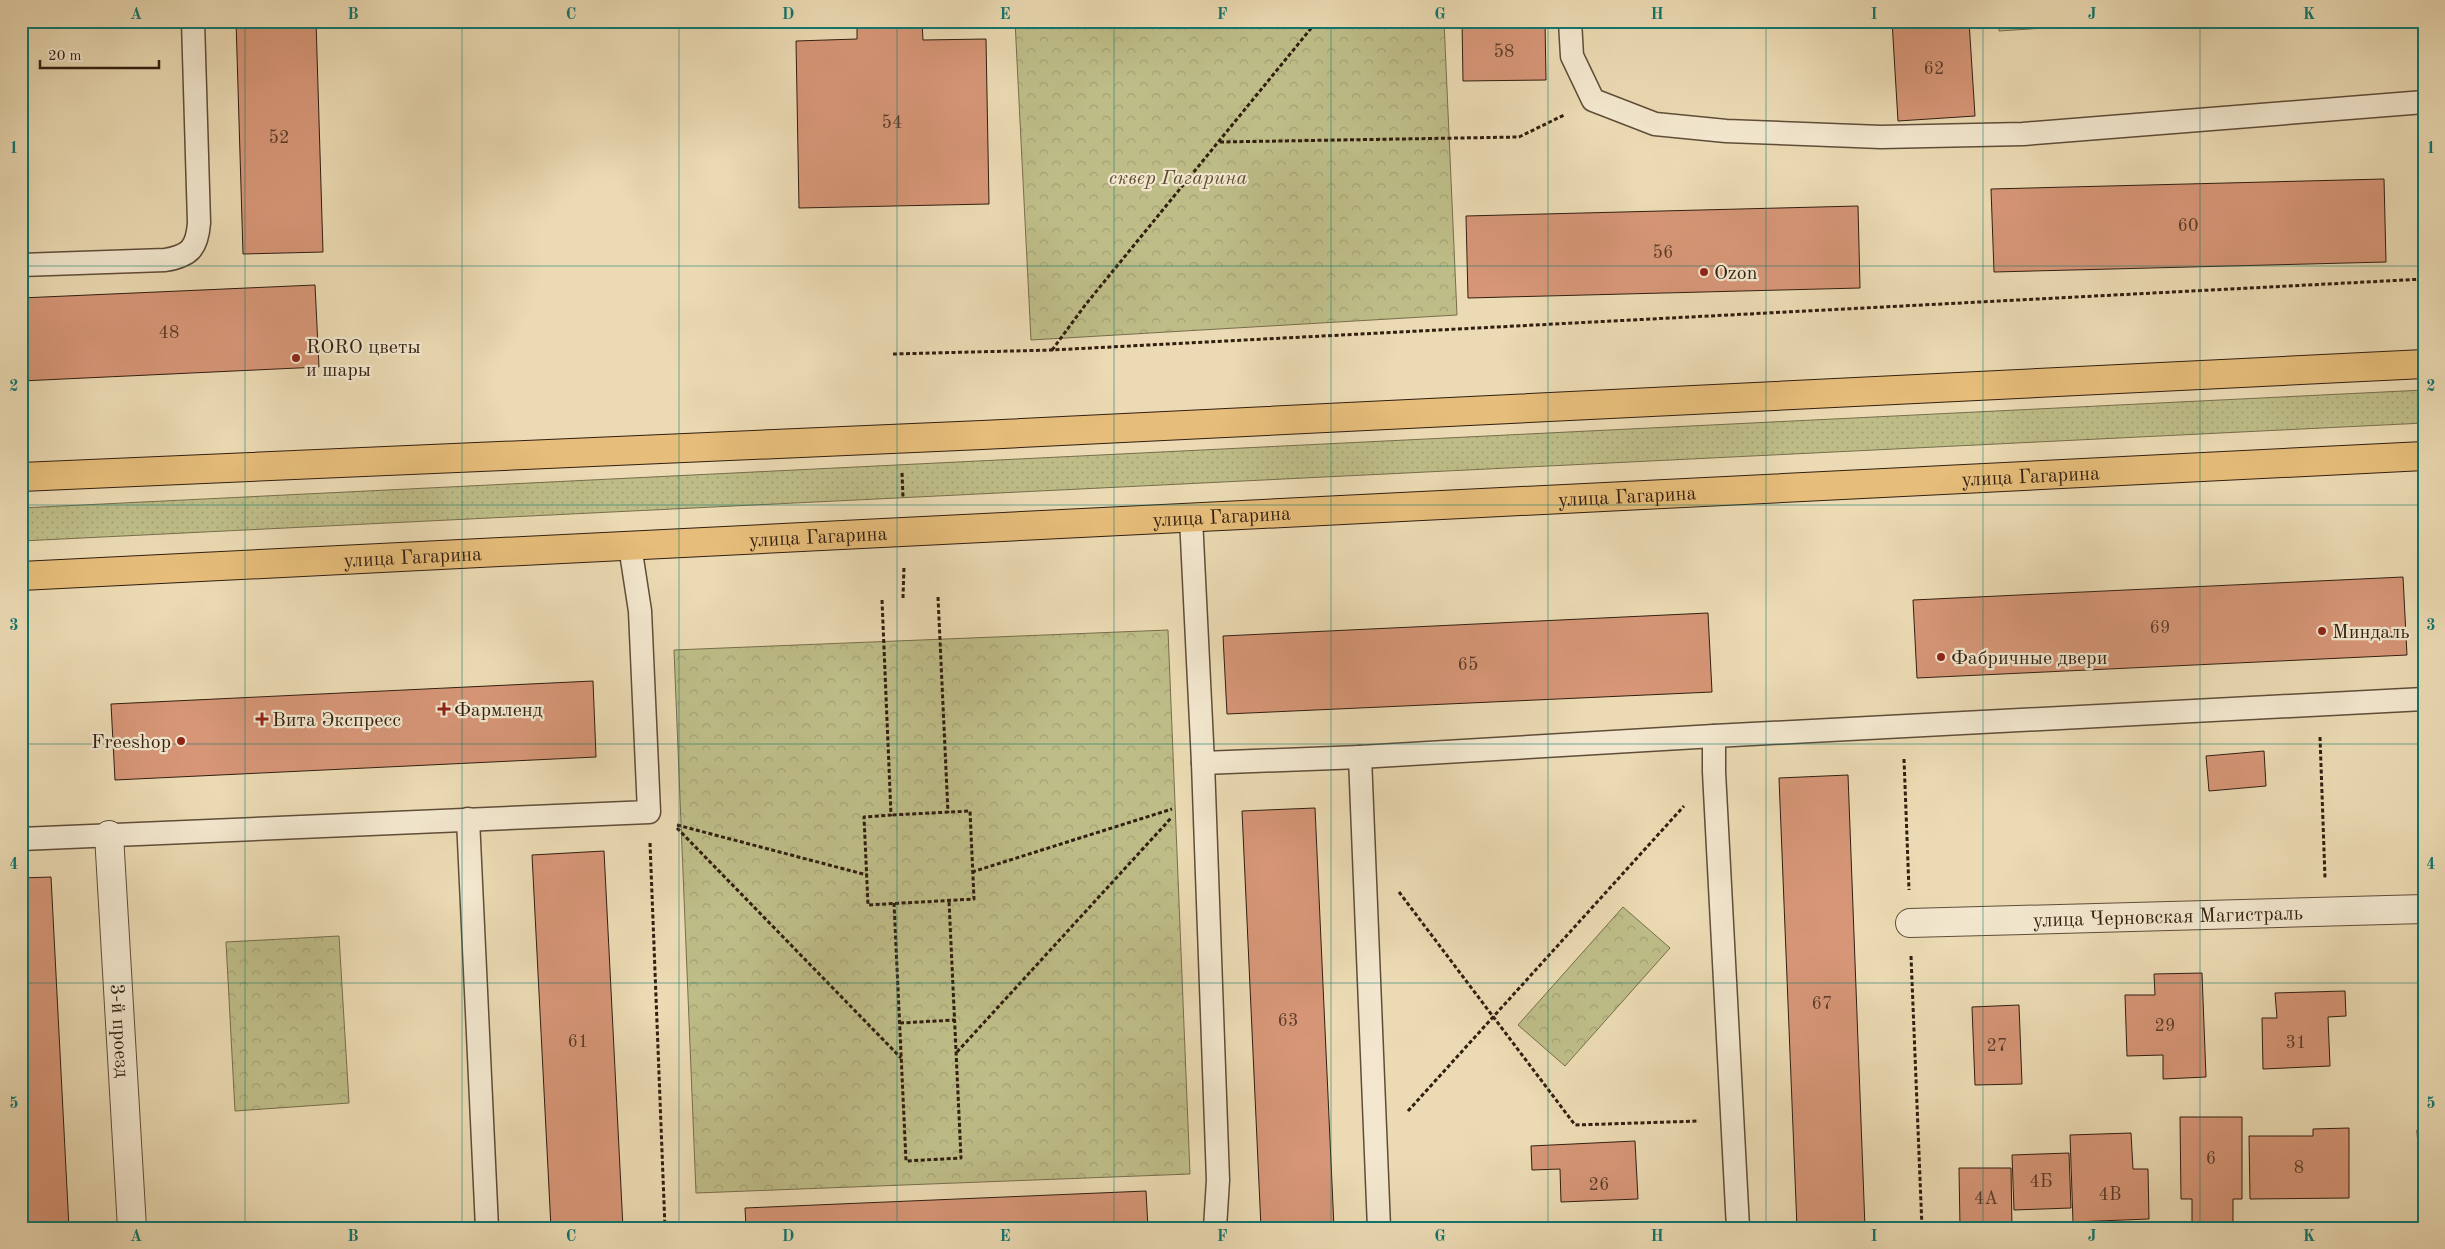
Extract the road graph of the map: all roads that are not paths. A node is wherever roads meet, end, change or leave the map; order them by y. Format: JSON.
{"nodes":[{"id":1,"x":192,"y":21,"type":"edge"},
{"id":2,"x":1570,"y":21,"type":"edge"},
{"id":3,"x":2424,"y":102,"type":"edge"},
{"id":4,"x":21,"y":265,"type":"edge"},
{"id":5,"x":2424,"y":364,"type":"edge"},
{"id":6,"x":2424,"y":456,"type":"edge"},
{"id":7,"x":21,"y":477,"type":"edge"},
{"id":8,"x":1192,"y":518,"type":"junction"},
{"id":9,"x":630,"y":546,"type":"junction"},
{"id":10,"x":21,"y":576,"type":"edge"},
{"id":11,"x":2424,"y":698,"type":"edge"},
{"id":12,"x":1714,"y":736,"type":"junction"},
{"id":13,"x":1360,"y":757,"type":"junction"},
{"id":14,"x":1203,"y":763,"type":"junction"},
{"id":15,"x":468,"y":819,"type":"junction"},
{"id":16,"x":109,"y":835,"type":"junction"},
{"id":17,"x":21,"y":839,"type":"edge"},
{"id":18,"x":2424,"y":909,"type":"edge"},
{"id":19,"x":1910,"y":923,"type":"road end"},
{"id":20,"x":132,"y":1228,"type":"edge"},
{"id":21,"x":487,"y":1228,"type":"edge"},
{"id":22,"x":1215,"y":1228,"type":"edge"},
{"id":23,"x":1379,"y":1228,"type":"edge"},
{"id":24,"x":1738,"y":1228,"type":"edge"}],
"edges":[{"from":1,"to":4,"type":"lane"},
{"from":2,"to":3,"type":"lane"},
{"from":5,"to":7,"type":"main road"},
{"from":6,"to":8,"type":"main road","name":"улица Гагарина"},
{"from":8,"to":9,"type":"main road","name":"улица Гагарина"},
{"from":8,"to":14,"type":"lane"},
{"from":9,"to":10,"type":"main road","name":"улица Гагарина"},
{"from":9,"to":15,"type":"lane"},
{"from":11,"to":12,"type":"lane"},
{"from":12,"to":13,"type":"lane"},
{"from":12,"to":24,"type":"lane"},
{"from":13,"to":14,"type":"lane"},
{"from":13,"to":23,"type":"lane"},
{"from":14,"to":22,"type":"lane"},
{"from":15,"to":16,"type":"lane"},
{"from":15,"to":21,"type":"lane"},
{"from":16,"to":17,"type":"lane"},
{"from":16,"to":20,"type":"street","name":"3-й проезд"},
{"from":18,"to":19,"type":"street","name":"улица Черновская Магистраль"}]}
